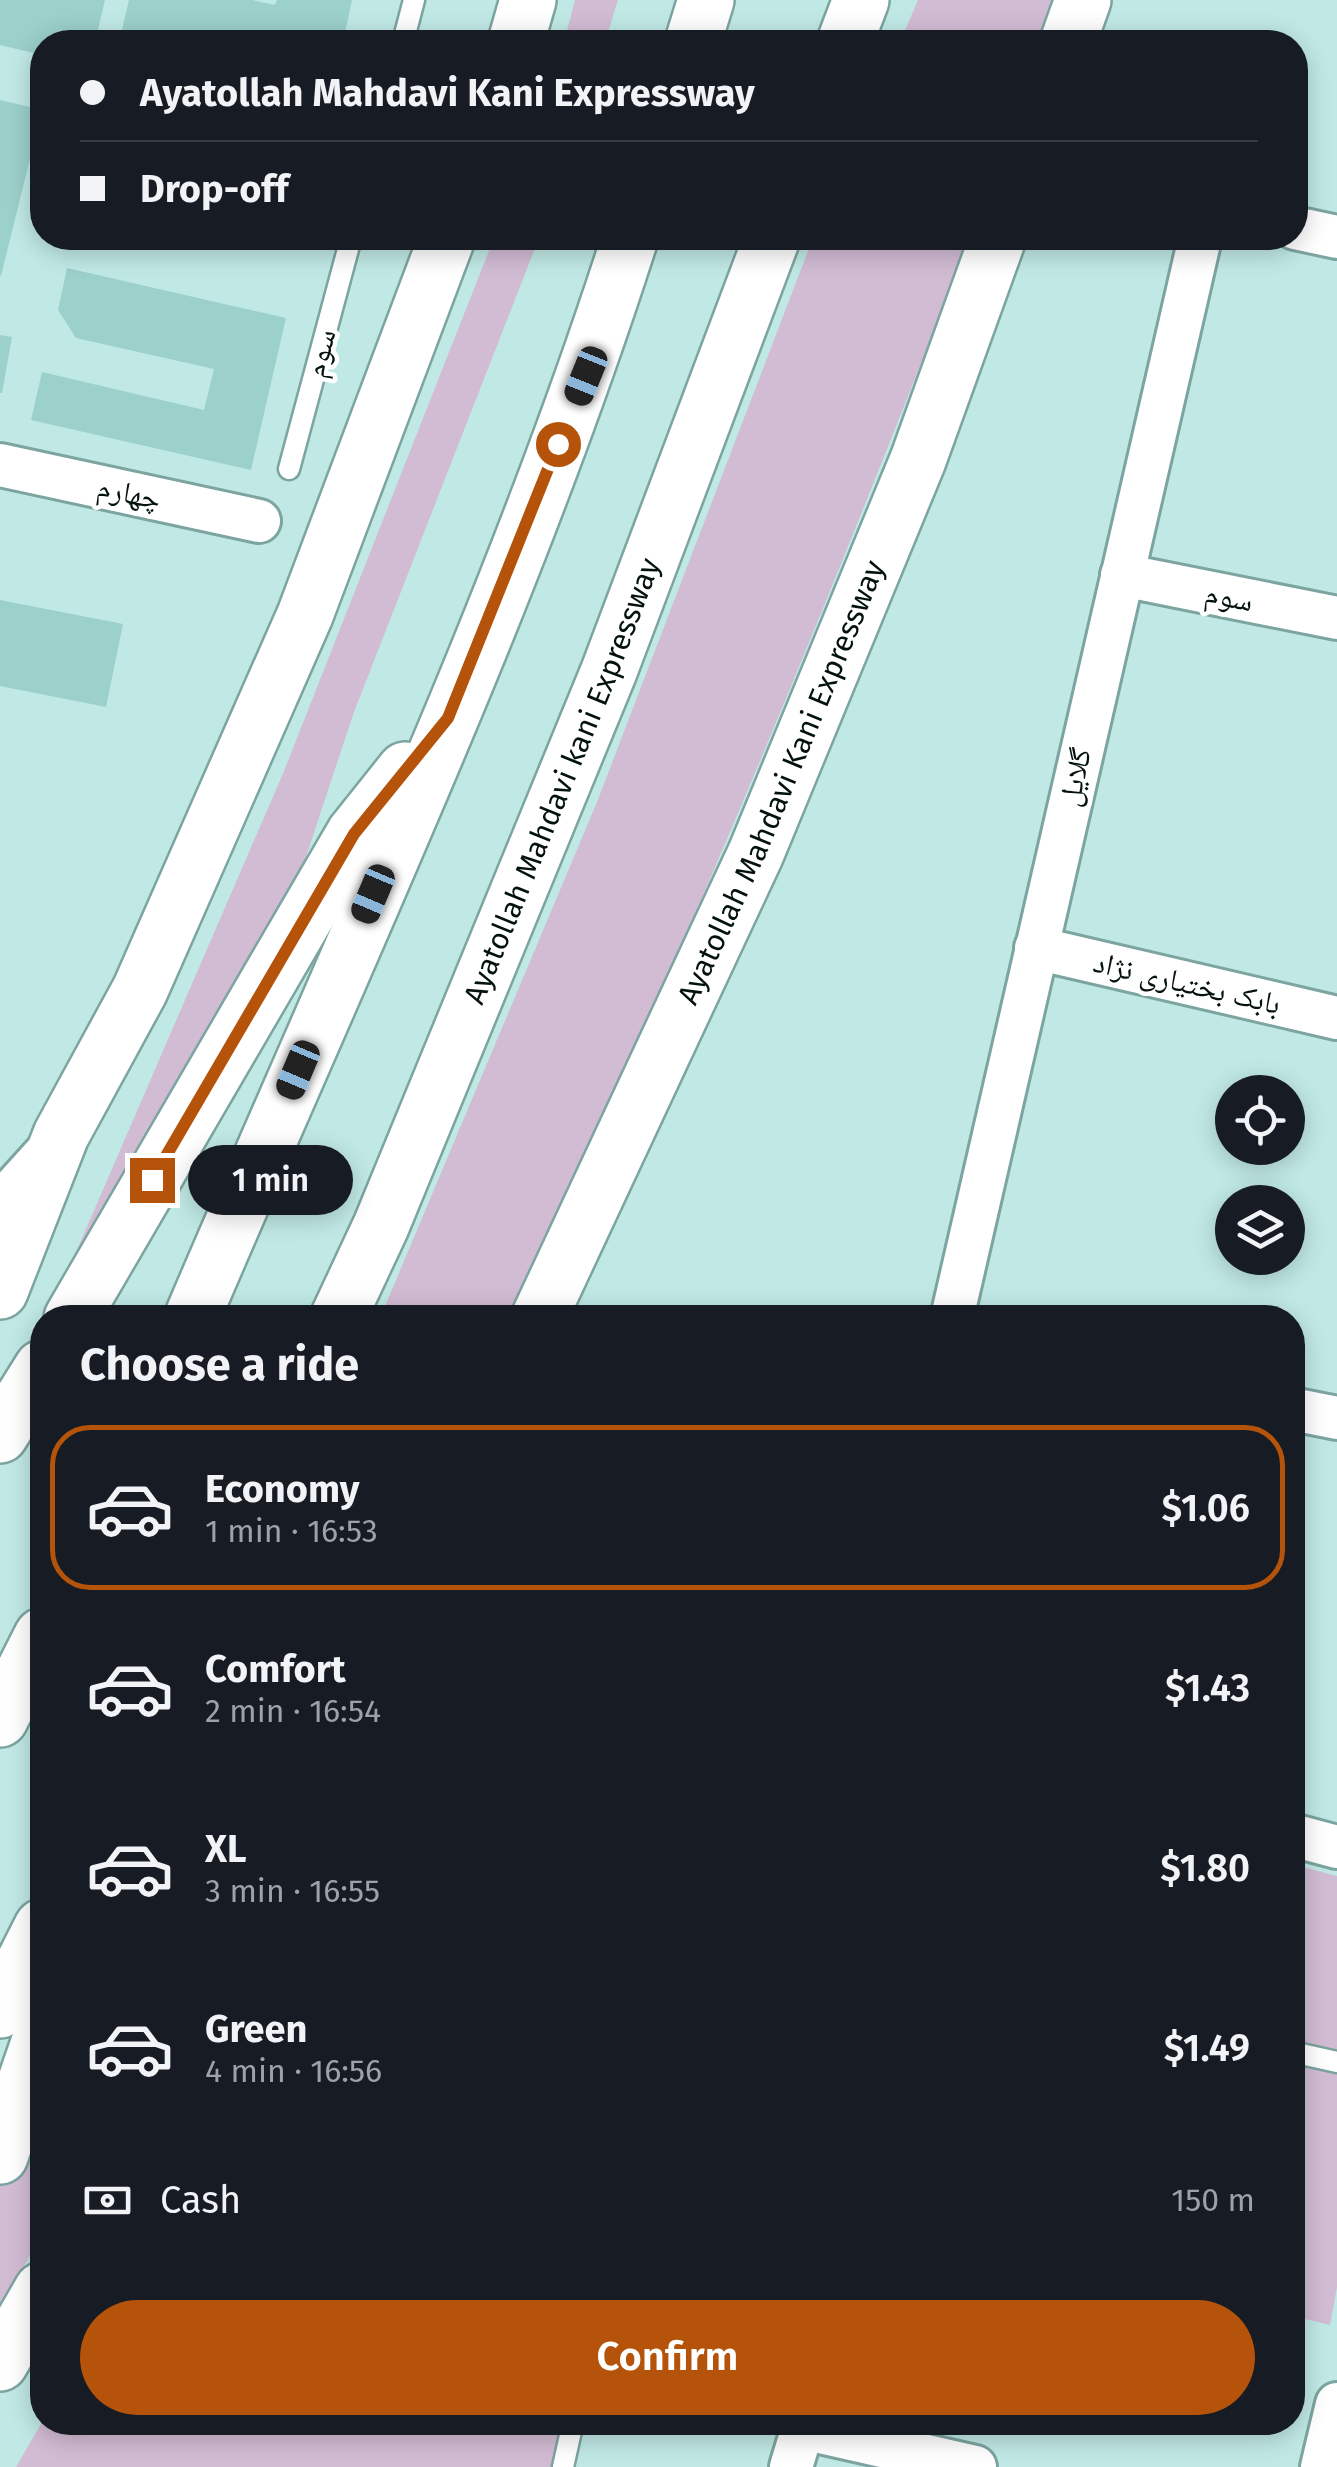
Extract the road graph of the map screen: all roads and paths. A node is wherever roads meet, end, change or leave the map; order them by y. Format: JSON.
{"nodes":[{"id":1,"x":414,"y":0,"type":"edge"},
{"id":2,"x":528,"y":0,"type":"edge"},
{"id":3,"x":706,"y":0,"type":"edge"},
{"id":4,"x":861,"y":0,"type":"edge"},
{"id":5,"x":1083,"y":0,"type":"edge"},
{"id":6,"x":406,"y":30,"type":"edge"},
{"id":7,"x":519,"y":30,"type":"edge"},
{"id":8,"x":697,"y":30,"type":"edge"},
{"id":9,"x":850,"y":30,"type":"edge"},
{"id":10,"x":1072,"y":30,"type":"edge"},
{"id":11,"x":1308,"y":231,"type":"edge"},
{"id":12,"x":1337,"y":237,"type":"edge"},
{"id":13,"x":348,"y":250,"type":"edge"},
{"id":14,"x":443,"y":250,"type":"edge"},
{"id":15,"x":626,"y":250,"type":"edge"},
{"id":16,"x":767,"y":250,"type":"edge"},
{"id":17,"x":994,"y":250,"type":"edge"},
{"id":18,"x":1197,"y":250,"type":"edge"},
{"id":19,"x":0,"y":465,"type":"edge"},
{"id":20,"x":289,"y":469,"type":"dead end"},
{"id":21,"x":259,"y":521,"type":"dead end"},
{"id":22,"x":1122,"y":575,"type":"junction"},
{"id":23,"x":1337,"y":618,"type":"edge"},
{"id":24,"x":448,"y":718,"type":"junction"},
{"id":25,"x":1036,"y":948,"type":"junction"},
{"id":26,"x":1337,"y":1018,"type":"edge"},
{"id":27,"x":61,"y":1135,"type":"junction"},
{"id":28,"x":0,"y":1204,"type":"edge"},
{"id":29,"x":0,"y":1291,"type":"edge"},
{"id":30,"x":80,"y":1305,"type":"edge"},
{"id":31,"x":198,"y":1305,"type":"edge"},
{"id":32,"x":344,"y":1305,"type":"edge"},
{"id":33,"x":545,"y":1305,"type":"edge"},
{"id":34,"x":955,"y":1305,"type":"edge"},
{"id":35,"x":30,"y":1387,"type":"edge"},
{"id":36,"x":1305,"y":1412,"type":"edge"},
{"id":37,"x":1337,"y":1418,"type":"edge"},
{"id":38,"x":0,"y":1435,"type":"edge"},
{"id":39,"x":30,"y":1659,"type":"edge"},
{"id":40,"x":0,"y":1718,"type":"edge"},
{"id":41,"x":1305,"y":1838,"type":"edge"},
{"id":42,"x":1337,"y":1847,"type":"edge"},
{"id":43,"x":30,"y":1951,"type":"edge"},
{"id":44,"x":0,"y":2010,"type":"edge"},
{"id":45,"x":1305,"y":2055,"type":"edge"},
{"id":46,"x":1337,"y":2062,"type":"edge"},
{"id":47,"x":30,"y":2069,"type":"edge"},
{"id":48,"x":0,"y":2156,"type":"edge"},
{"id":49,"x":30,"y":2311,"type":"edge"},
{"id":50,"x":0,"y":2364,"type":"edge"},
{"id":51,"x":1337,"y":2404,"type":"edge"},
{"id":52,"x":570,"y":2435,"type":"edge"},
{"id":53,"x":834,"y":2435,"type":"edge"},
{"id":54,"x":563,"y":2467,"type":"edge"},
{"id":55,"x":975,"y":2467,"type":"edge"},
{"id":56,"x":1322,"y":2467,"type":"edge"}],
"edges":[{"from":1,"to":6,"type":"lane"},
{"from":2,"to":7,"type":"main road"},
{"from":3,"to":8,"type":"main road"},
{"from":4,"to":9,"type":"main road"},
{"from":5,"to":10,"type":"main road"},
{"from":11,"to":12,"type":"street"},
{"from":13,"to":20,"type":"lane","name":"سوم"},
{"from":14,"to":27,"type":"main road"},
{"from":15,"to":24,"type":"main road"},
{"from":16,"to":32,"type":"main road","name":"Ayatollah Mahdavi kani Expressway"},
{"from":17,"to":33,"type":"main road","name":"Ayatollah Mahdavi Kani Expressway"},
{"from":18,"to":22,"type":"street","name":"گلایل"},
{"from":19,"to":21,"type":"street","name":"چهارم"},
{"from":22,"to":23,"type":"street","name":"سوم"},
{"from":22,"to":25,"type":"street","name":"گلایل"},
{"from":24,"to":30,"type":"main road"},
{"from":24,"to":31,"type":"main road"},
{"from":25,"to":26,"type":"street","name":"بابک بختیاری نژاد"},
{"from":25,"to":34,"type":"street","name":"گلایل"},
{"from":27,"to":28,"type":"street"},
{"from":27,"to":29,"type":"main road"},
{"from":35,"to":38,"type":"main road"},
{"from":36,"to":37,"type":"street"},
{"from":39,"to":40,"type":"main road"},
{"from":41,"to":42,"type":"street"},
{"from":43,"to":44,"type":"main road"},
{"from":45,"to":46,"type":"lane"},
{"from":47,"to":48,"type":"main road"},
{"from":49,"to":50,"type":"main road"},
{"from":51,"to":56,"type":"street"},
{"from":52,"to":54,"type":"lane"},
{"from":53,"to":55,"type":"street"}]}
